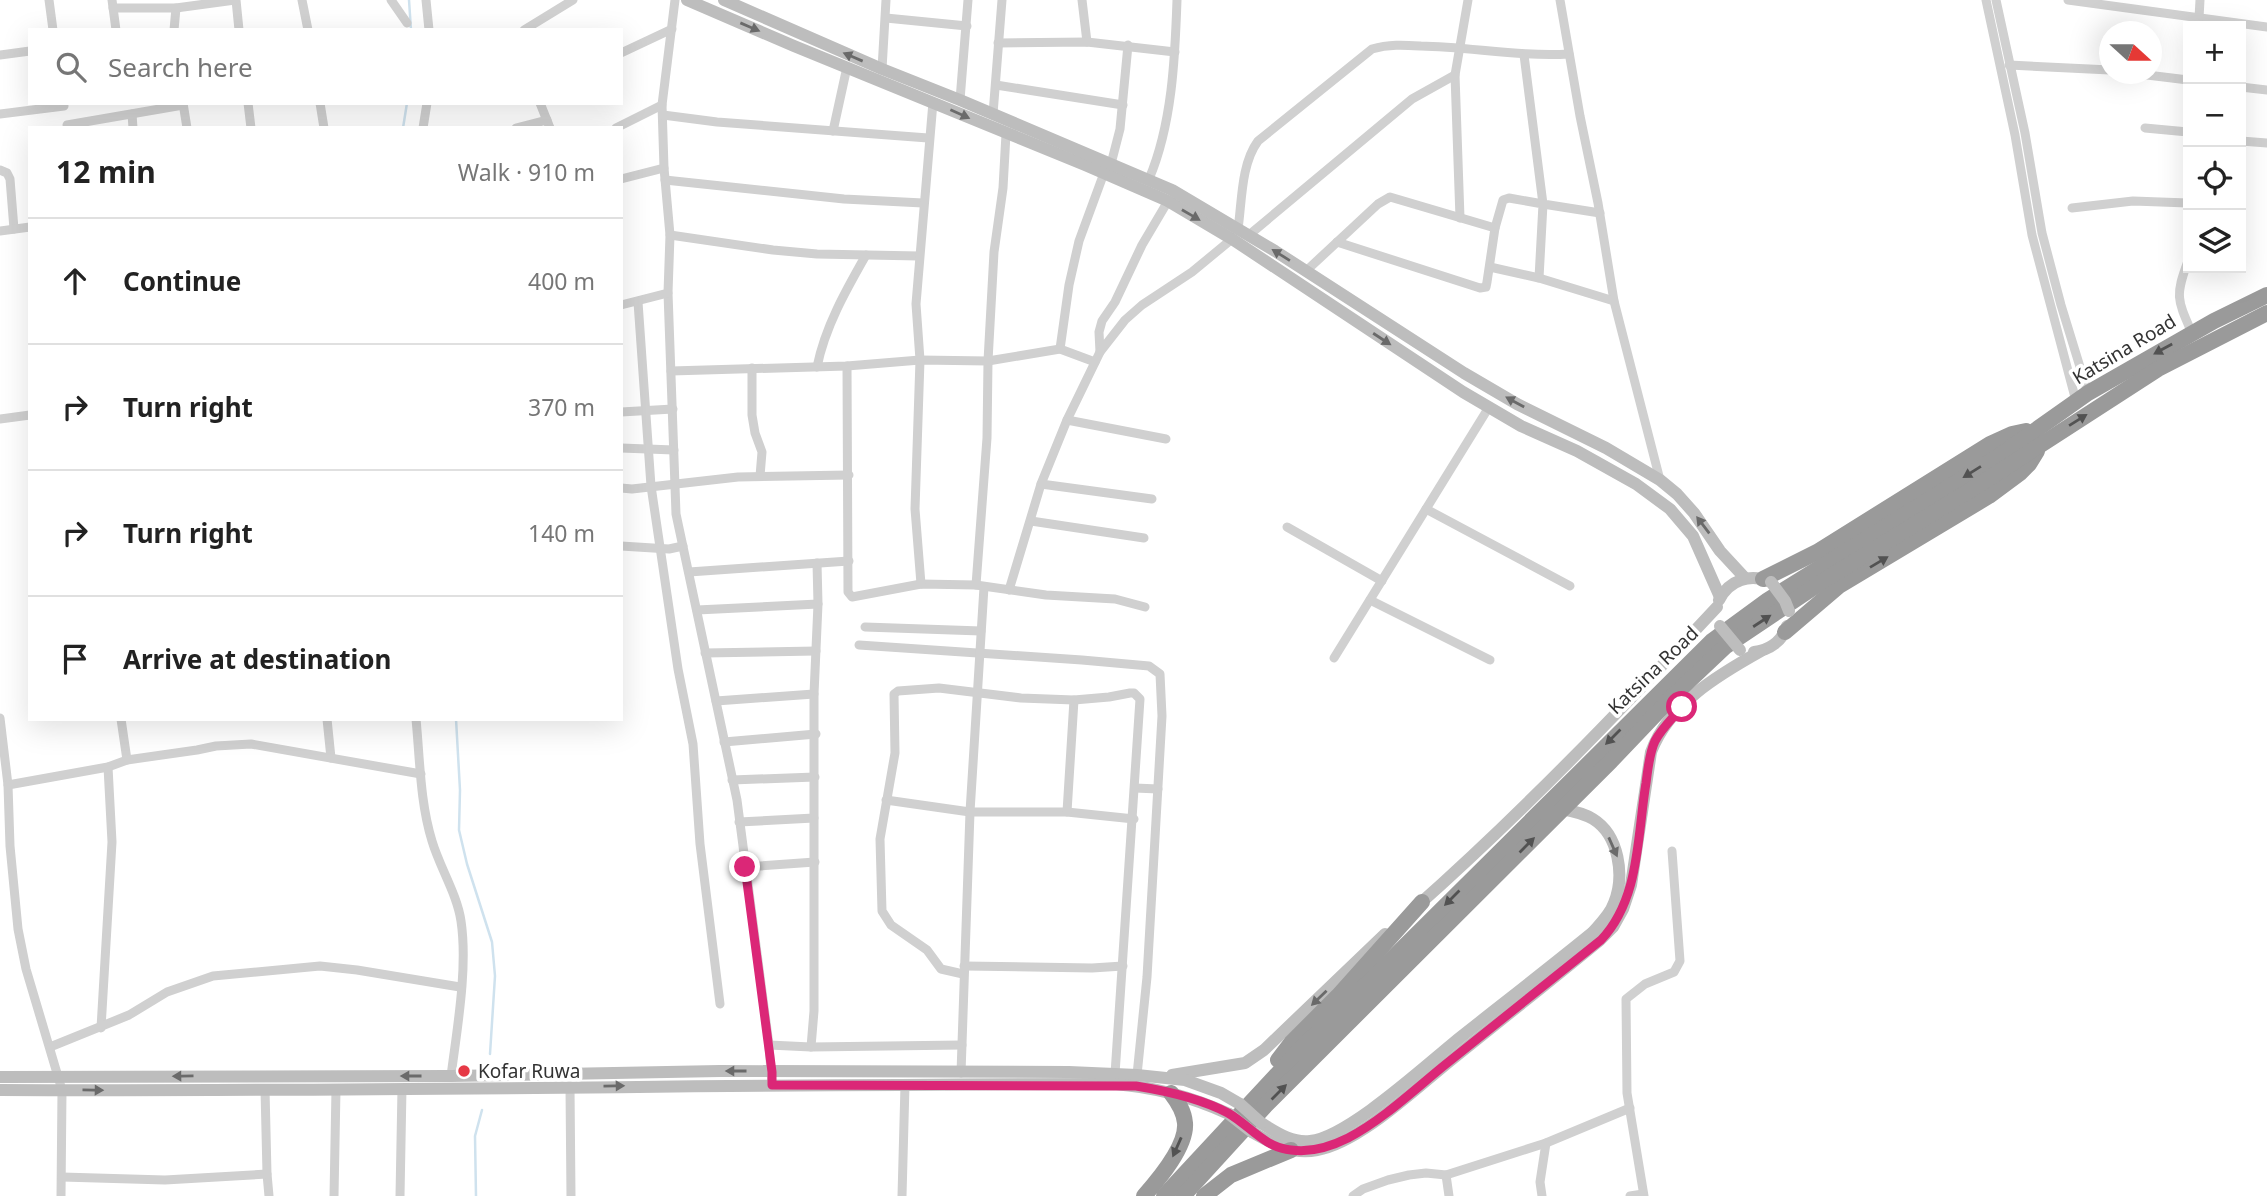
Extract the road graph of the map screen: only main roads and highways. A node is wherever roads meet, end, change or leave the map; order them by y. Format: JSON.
{"nodes":[{"id":1,"x":687,"y":0,"type":"edge"},
{"id":2,"x":724,"y":0,"type":"edge"},
{"id":3,"x":1107,"y":169,"type":"junction"},
{"id":4,"x":1240,"y":234,"type":"junction"},
{"id":5,"x":2267,"y":296,"type":"edge"},
{"id":6,"x":2267,"y":313,"type":"edge"},
{"id":7,"x":2040,"y":436,"type":"junction"},
{"id":8,"x":1745,"y":578,"type":"junction"},
{"id":9,"x":1767,"y":581,"type":"junction"},
{"id":10,"x":1718,"y":602,"type":"junction"},
{"id":11,"x":1785,"y":632,"type":"junction"},
{"id":12,"x":1761,"y":651,"type":"junction"},
{"id":13,"x":1562,"y":809,"type":"junction"},
{"id":14,"x":1422,"y":902,"type":"junction"},
{"id":15,"x":0,"y":1077,"type":"edge"},
{"id":16,"x":1163,"y":1077,"type":"junction"},
{"id":17,"x":1263,"y":1089,"type":"junction"},
{"id":18,"x":0,"y":1090,"type":"edge"},
{"id":19,"x":1171,"y":1093,"type":"junction"},
{"id":20,"x":1256,"y":1127,"type":"junction"},
{"id":21,"x":1291,"y":1150,"type":"junction"},
{"id":22,"x":1144,"y":1196,"type":"edge"},
{"id":23,"x":1164,"y":1196,"type":"edge"},
{"id":24,"x":1183,"y":1196,"type":"edge"},
{"id":25,"x":1203,"y":1196,"type":"edge"}],
"edges":[{"from":1,"to":3,"type":"main road","one_way":true},
{"from":3,"to":2,"type":"main road","one_way":true},
{"from":3,"to":4,"type":"main road","one_way":true},
{"from":3,"to":4,"type":"main road"},
{"from":8,"to":4,"type":"main road","one_way":true},
{"from":4,"to":10,"type":"main road","one_way":true},
{"from":5,"to":7,"type":"highway","name":"Katsina Road","one_way":true},
{"from":7,"to":6,"type":"highway","name":"Katsina Road","one_way":true},
{"from":7,"to":9,"type":"highway"},
{"from":11,"to":7,"type":"highway","one_way":true},
{"from":13,"to":7,"type":"highway","name":"Katsina Road","one_way":true},
{"from":7,"to":17,"type":"highway","name":"Katsina Road","one_way":true},
{"from":8,"to":9,"type":"main road"},
{"from":8,"to":10,"type":"main road"},
{"from":9,"to":11,"type":"main road","bridge":true},
{"from":10,"to":12,"type":"main road","bridge":true},
{"from":10,"to":14,"type":"main road"},
{"from":11,"to":12,"type":"main road"},
{"from":12,"to":21,"type":"main road"},
{"from":13,"to":20,"type":"main road","one_way":true},
{"from":24,"to":13,"type":"highway","name":"Katsina Road","one_way":true},
{"from":14,"to":16,"type":"main road","one_way":true},
{"from":14,"to":17,"type":"highway"},
{"from":16,"to":15,"type":"main road","one_way":true},
{"from":16,"to":20,"type":"main road","bridge":true},
{"from":17,"to":23,"type":"highway","name":"Katsina Road"},
{"from":18,"to":19,"type":"main road","one_way":true},
{"from":19,"to":20,"type":"main road","bridge":true},
{"from":19,"to":22,"type":"highway","one_way":true},
{"from":20,"to":21,"type":"main road"},
{"from":21,"to":25,"type":"highway"}]}
